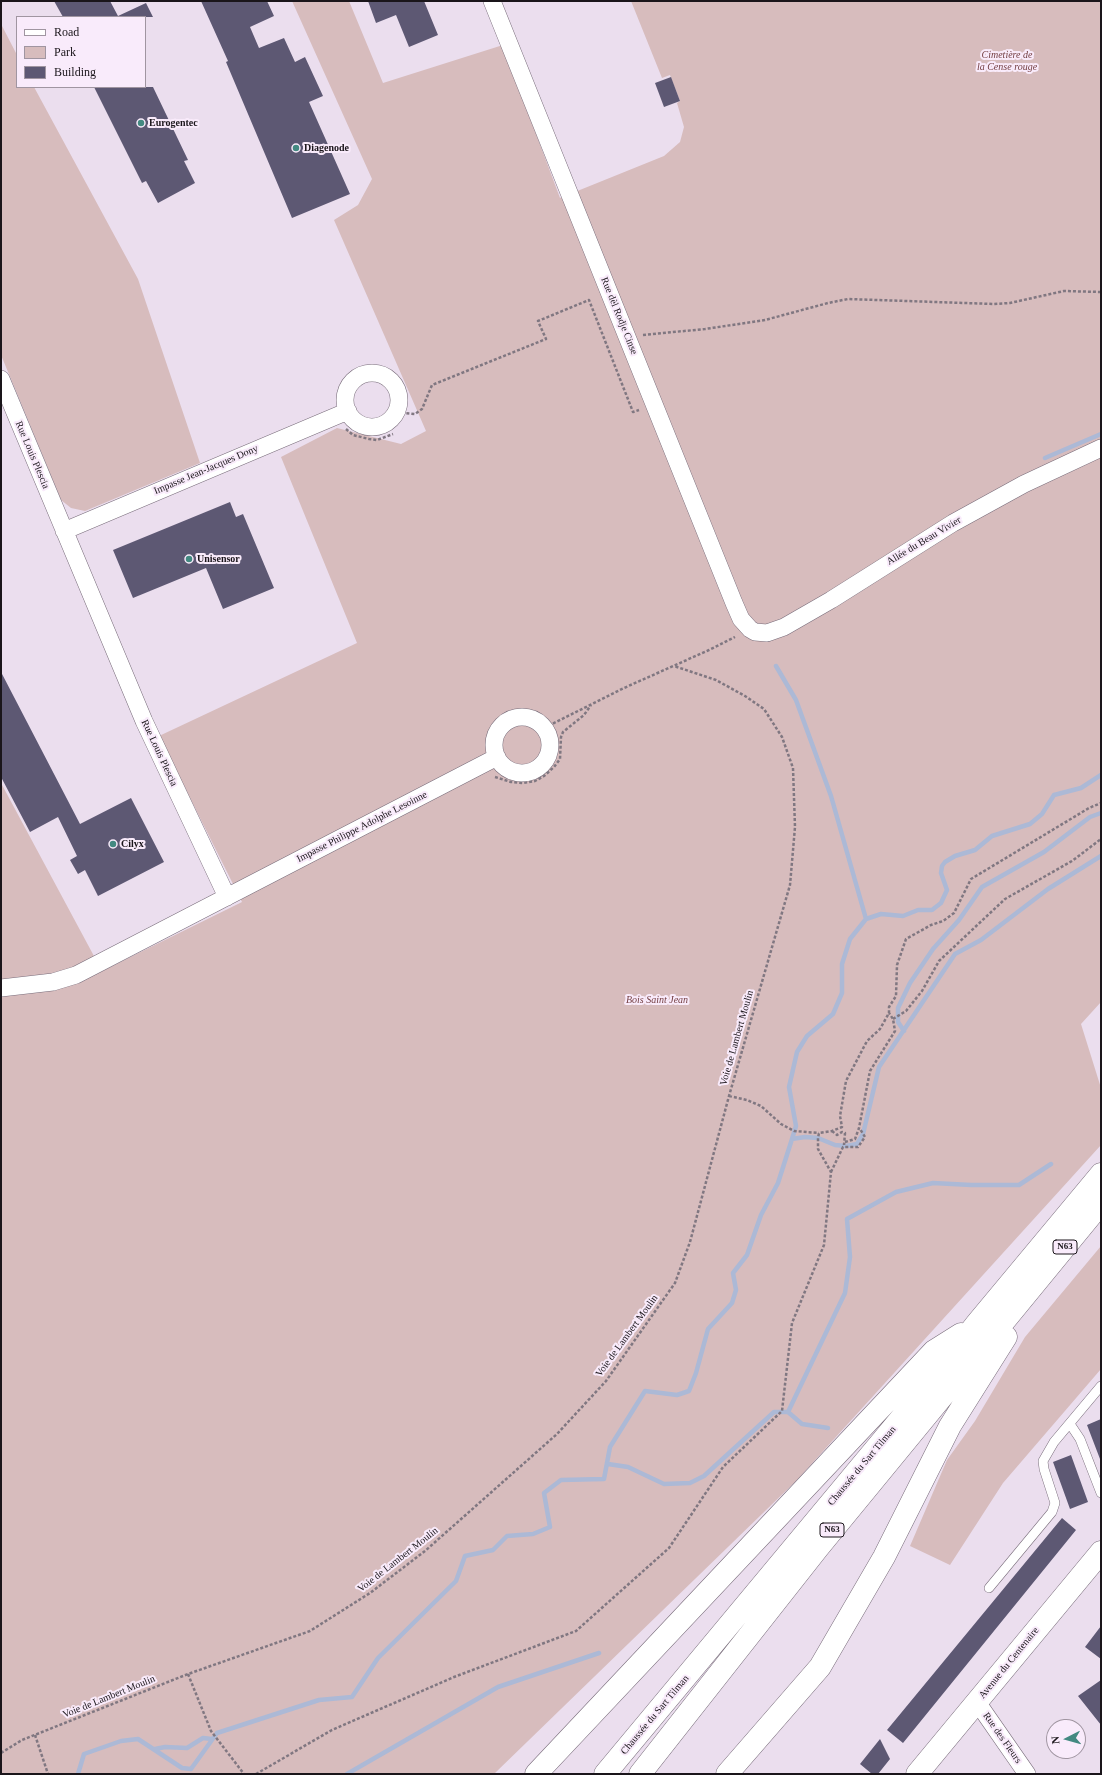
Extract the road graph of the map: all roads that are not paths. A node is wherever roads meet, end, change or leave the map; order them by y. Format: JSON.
{"nodes":[{"id":1,"x":492,"y":1,"type":"edge"},
{"id":2,"x":1,"y":379,"type":"edge"},
{"id":3,"x":348,"y":412,"type":"junction"},
{"id":4,"x":1101,"y":448,"type":"edge"},
{"id":5,"x":64,"y":531,"type":"junction"},
{"id":6,"x":750,"y":629,"type":"joint"},
{"id":7,"x":497,"y":758,"type":"junction"},
{"id":8,"x":227,"y":897,"type":"junction"},
{"id":9,"x":1,"y":988,"type":"edge"},
{"id":10,"x":1101,"y":1174,"type":"edge"},
{"id":11,"x":1101,"y":1203,"type":"edge"},
{"id":12,"x":1029,"y":1290,"type":"junction"},
{"id":13,"x":977,"y":1323,"type":"junction"},
{"id":14,"x":1101,"y":1386,"type":"edge"},
{"id":15,"x":1070,"y":1424,"type":"junction"},
{"id":16,"x":1101,"y":1493,"type":"edge"},
{"id":17,"x":1101,"y":1552,"type":"edge"},
{"id":18,"x":989,"y":1588,"type":"dead end"},
{"id":19,"x":977,"y":1702,"type":"junction"},
{"id":20,"x":536,"y":1774,"type":"edge"},
{"id":21,"x":605,"y":1774,"type":"edge"},
{"id":22,"x":640,"y":1774,"type":"edge"},
{"id":23,"x":727,"y":1774,"type":"edge"},
{"id":24,"x":917,"y":1774,"type":"edge"},
{"id":25,"x":1027,"y":1774,"type":"edge"}],
"edges":[{"from":1,"to":6,"type":"street","name":"Rue dèl Rodje Cinse"},
{"from":2,"to":5,"type":"street","name":"Rue Louis Plescia"},
{"from":3,"to":3,"type":"street"},
{"from":3,"to":5,"type":"street","name":"Impasse Jean-Jacques Dony"},
{"from":4,"to":6,"type":"street","name":"Allée du Beau Vivier"},
{"from":5,"to":8,"type":"street","name":"Rue Louis Plescia"},
{"from":7,"to":7,"type":"street"},
{"from":7,"to":8,"type":"street","name":"Impasse Philippe Adolphe Lesoinne"},
{"from":8,"to":9,"type":"street"},
{"from":10,"to":13,"type":"main road","name":"Chaussée du Sart Tilman","number":"N63"},
{"from":11,"to":12,"type":"main road","name":"Chaussée du Sart Tilman","number":"N63"},
{"from":12,"to":22,"type":"main road","name":"Chaussée du Sart Tilman","number":"N63"},
{"from":12,"to":23,"type":"main road"},
{"from":13,"to":20,"type":"main road"},
{"from":13,"to":21,"type":"main road","name":"Chaussée du Sart Tilman","number":"N63"},
{"from":14,"to":15,"type":"lane"},
{"from":15,"to":16,"type":"lane"},
{"from":15,"to":18,"type":"lane"},
{"from":17,"to":19,"type":"main road","name":"Avenue du Centenaire"},
{"from":19,"to":24,"type":"main road","name":"Avenue du Centenaire"},
{"from":19,"to":25,"type":"street","name":"Rue des Fleurs"}]}
